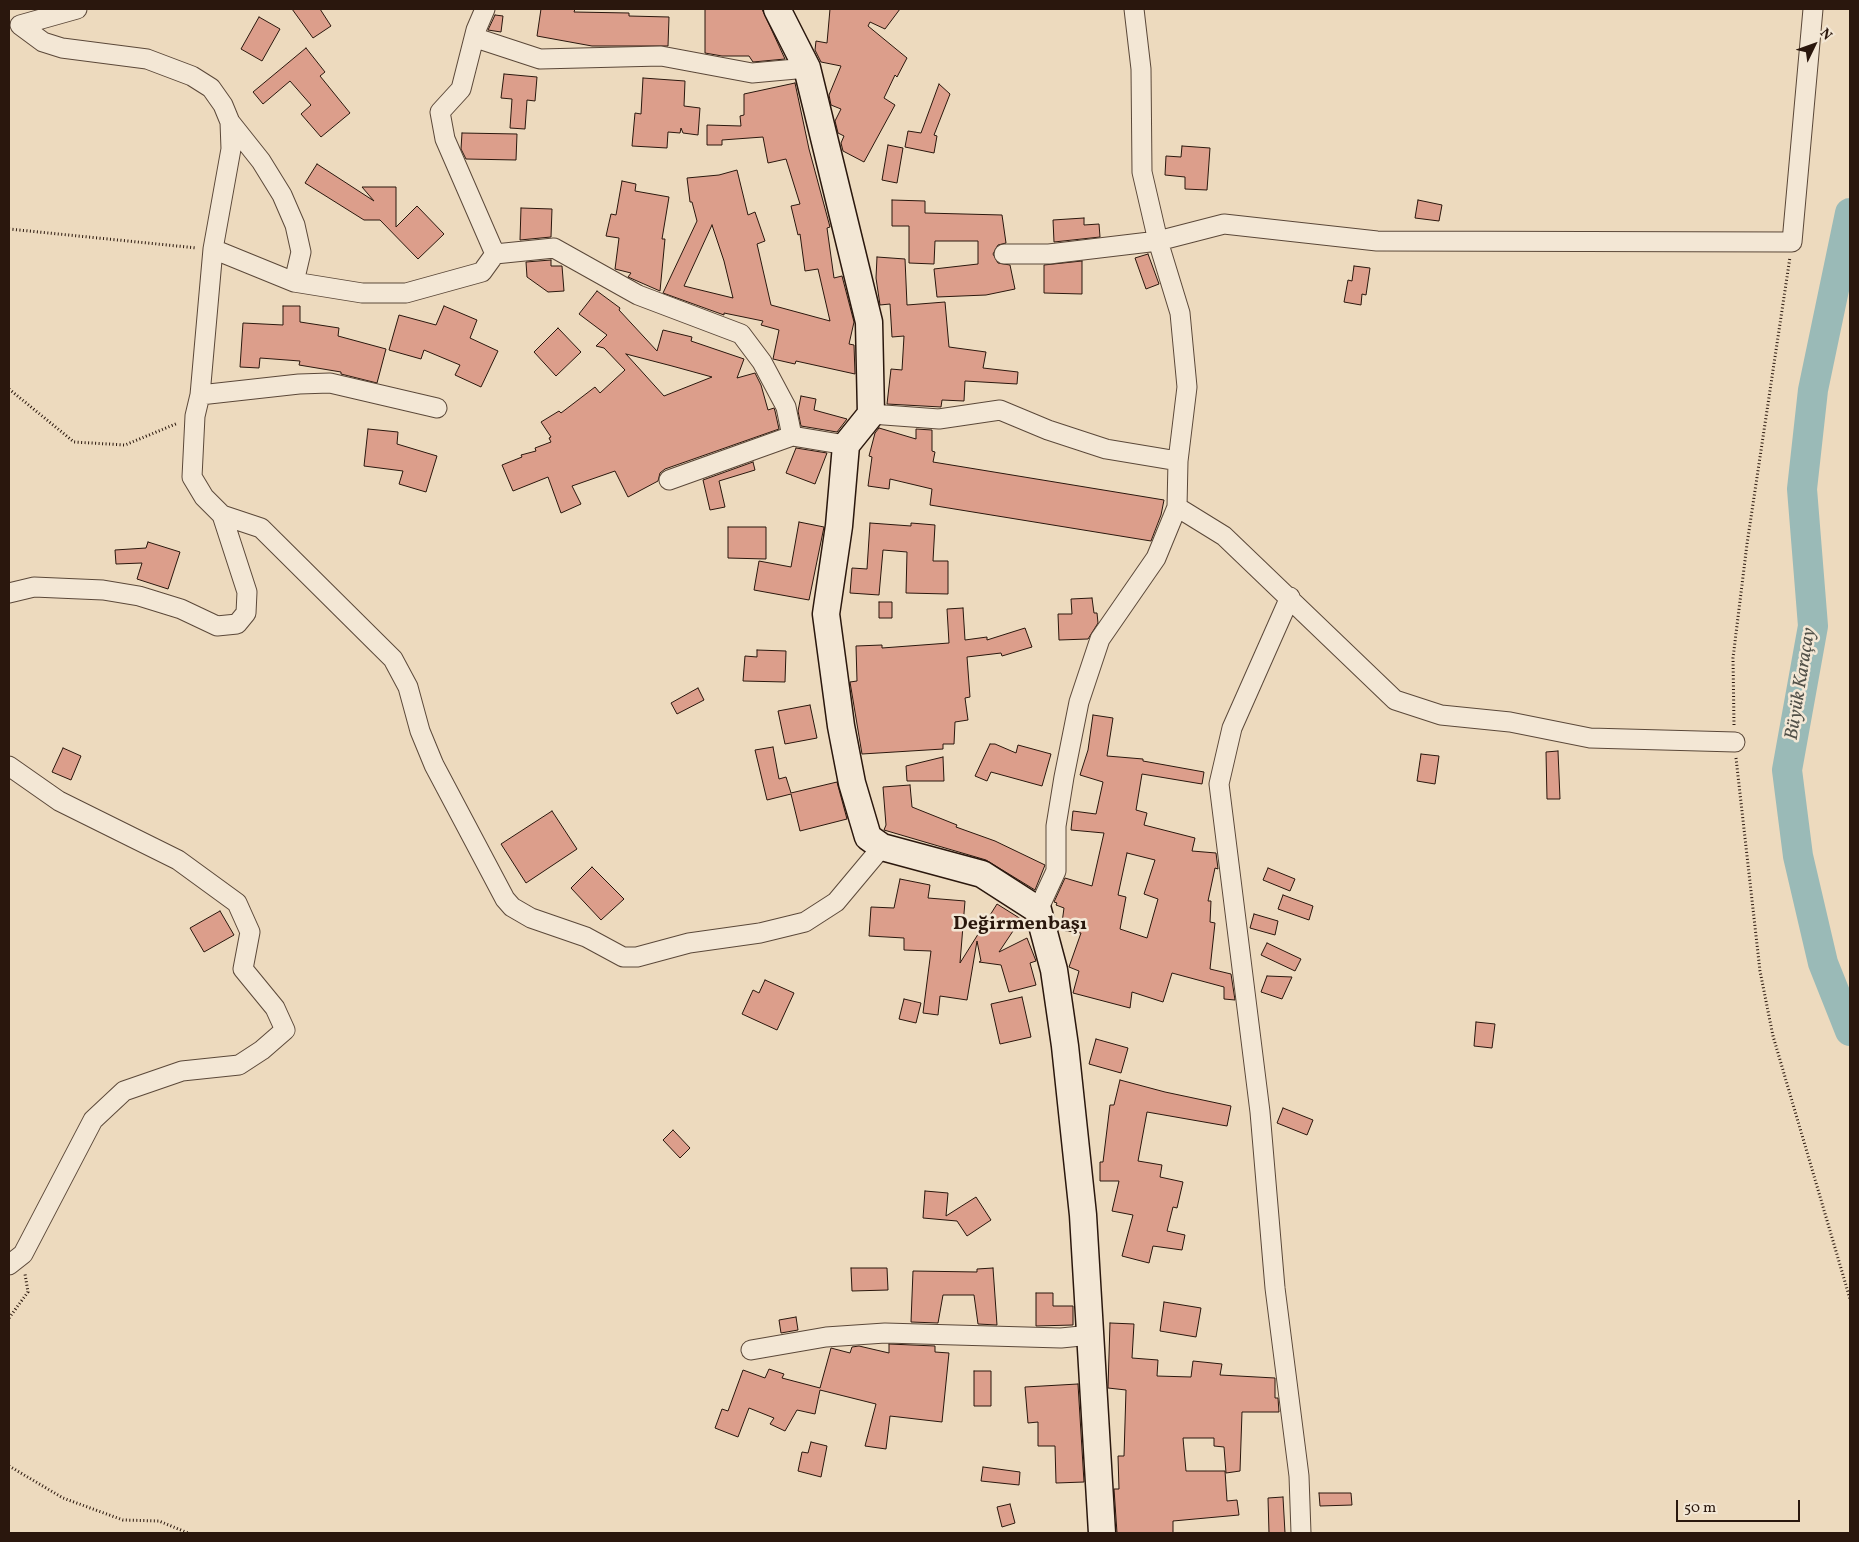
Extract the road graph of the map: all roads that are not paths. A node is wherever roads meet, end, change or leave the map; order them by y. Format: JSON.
{"nodes":[{"id":1,"x":77,"y":9,"type":"edge"},
{"id":2,"x":485,"y":9,"type":"edge"},
{"id":3,"x":777,"y":9,"type":"edge"},
{"id":4,"x":1134,"y":9,"type":"edge"},
{"id":5,"x":1813,"y":9,"type":"edge"},
{"id":6,"x":14,"y":24,"type":"edge"},
{"id":7,"x":476,"y":38,"type":"junction"},
{"id":8,"x":807,"y":68,"type":"junction"},
{"id":9,"x":230,"y":122,"type":"junction"},
{"id":10,"x":1158,"y":241,"type":"junction"},
{"id":11,"x":213,"y":249,"type":"junction"},
{"id":12,"x":495,"y":254,"type":"junction"},
{"id":13,"x":1004,"y":254,"type":"dead end"},
{"id":14,"x":294,"y":282,"type":"junction"},
{"id":15,"x":200,"y":395,"type":"junction"},
{"id":16,"x":437,"y":408,"type":"dead end"},
{"id":17,"x":871,"y":414,"type":"junction"},
{"id":18,"x":792,"y":436,"type":"junction"},
{"id":19,"x":846,"y":445,"type":"junction"},
{"id":20,"x":1178,"y":461,"type":"junction"},
{"id":21,"x":668,"y":480,"type":"dead end"},
{"id":22,"x":1177,"y":507,"type":"junction"},
{"id":23,"x":222,"y":515,"type":"junction"},
{"id":24,"x":9,"y":593,"type":"edge"},
{"id":25,"x":1290,"y":597,"type":"junction"},
{"id":26,"x":1735,"y":742,"type":"road end"},
{"id":27,"x":9,"y":766,"type":"edge"},
{"id":28,"x":882,"y":847,"type":"junction"},
{"id":29,"x":1038,"y":910,"type":"junction"},
{"id":30,"x":16,"y":1260,"type":"edge"},
{"id":31,"x":1091,"y":1335,"type":"junction"},
{"id":32,"x":751,"y":1350,"type":"dead end"},
{"id":33,"x":1102,"y":1533,"type":"edge"},
{"id":34,"x":1302,"y":1533,"type":"edge"}],
"edges":[{"from":1,"to":6,"type":"street"},
{"from":2,"to":7,"type":"street"},
{"from":3,"to":8,"type":"street"},
{"from":4,"to":10,"type":"street"},
{"from":5,"to":10,"type":"street"},
{"from":6,"to":9,"type":"street"},
{"from":7,"to":8,"type":"street"},
{"from":7,"to":12,"type":"street"},
{"from":8,"to":17,"type":"street"},
{"from":9,"to":11,"type":"street"},
{"from":9,"to":14,"type":"street"},
{"from":10,"to":13,"type":"street"},
{"from":10,"to":20,"type":"street"},
{"from":11,"to":14,"type":"street"},
{"from":11,"to":15,"type":"street"},
{"from":12,"to":14,"type":"street"},
{"from":12,"to":18,"type":"street"},
{"from":15,"to":16,"type":"street"},
{"from":15,"to":23,"type":"street"},
{"from":17,"to":19,"type":"street"},
{"from":17,"to":20,"type":"street"},
{"from":18,"to":19,"type":"street"},
{"from":18,"to":21,"type":"street"},
{"from":19,"to":28,"type":"street"},
{"from":20,"to":22,"type":"street"},
{"from":22,"to":25,"type":"street"},
{"from":22,"to":29,"type":"street"},
{"from":23,"to":24,"type":"street"},
{"from":23,"to":28,"type":"street"},
{"from":25,"to":26,"type":"street"},
{"from":25,"to":34,"type":"street"},
{"from":27,"to":30,"type":"street"},
{"from":28,"to":29,"type":"street"},
{"from":29,"to":31,"type":"street"},
{"from":31,"to":32,"type":"street"},
{"from":31,"to":33,"type":"street"}]}
